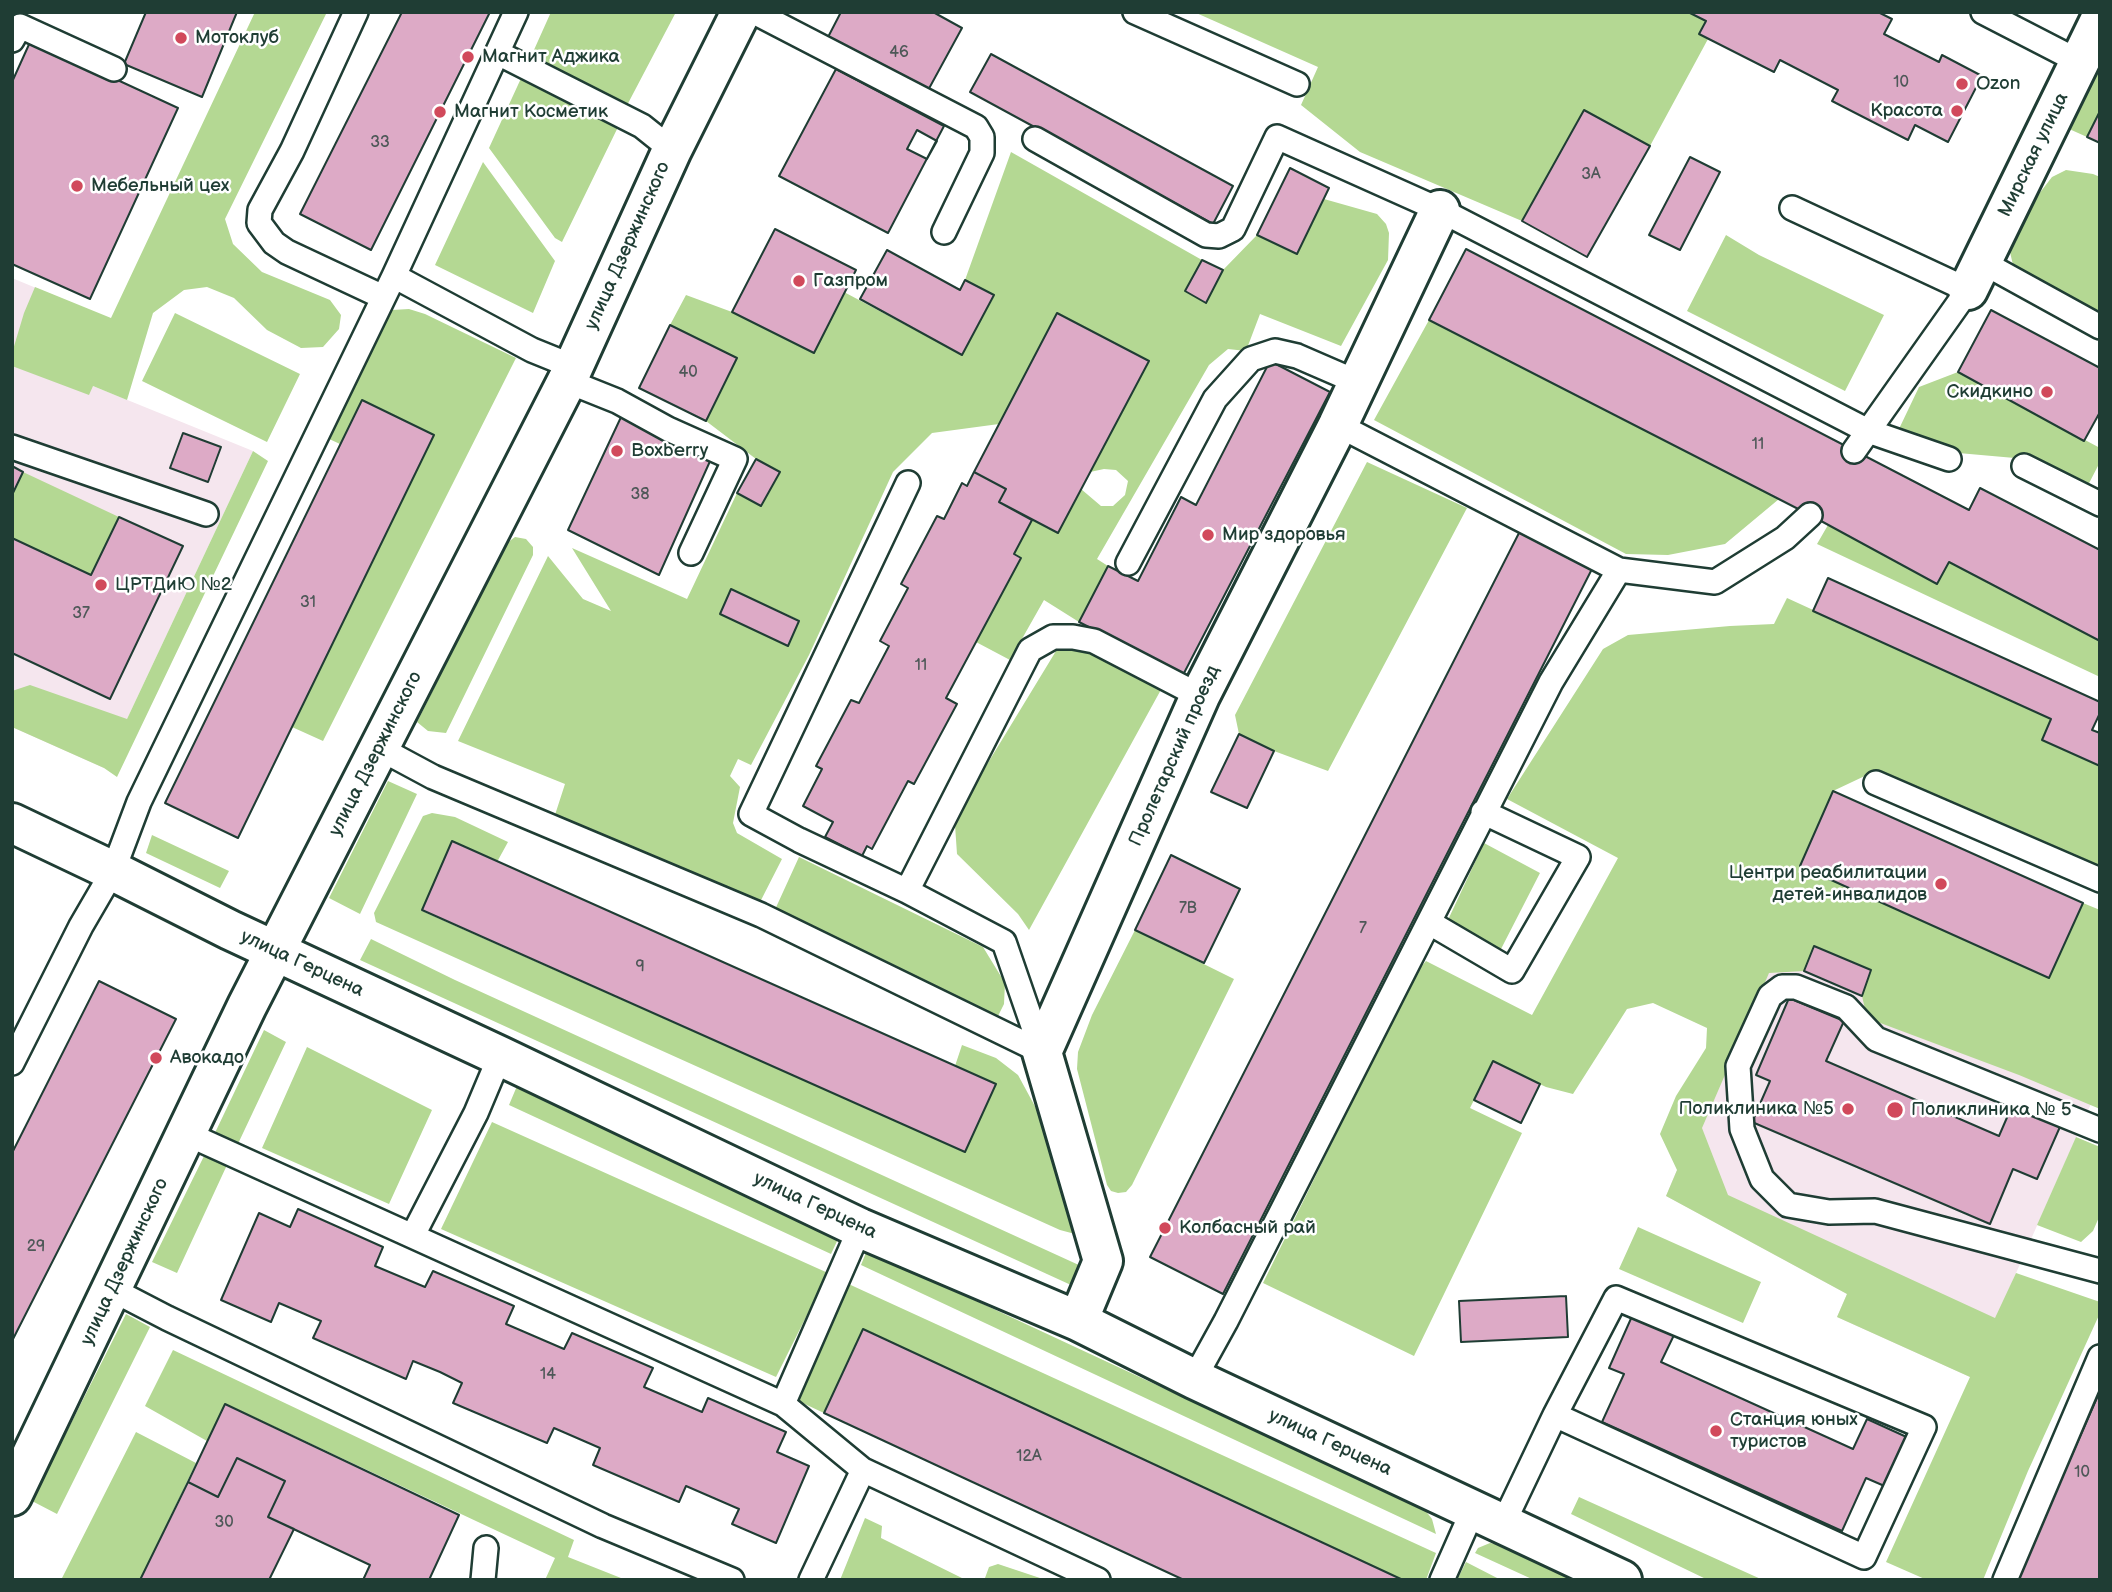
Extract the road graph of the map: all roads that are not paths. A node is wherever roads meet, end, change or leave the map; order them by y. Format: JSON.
{"nodes":[{"id":1,"x":356,"y":12,"type":"edge"},
{"id":2,"x":516,"y":12,"type":"edge"},
{"id":3,"x":741,"y":12,"type":"edge"},
{"id":4,"x":754,"y":12,"type":"edge"},
{"id":5,"x":1135,"y":12,"type":"edge"},
{"id":6,"x":1983,"y":12,"type":"edge"},
{"id":7,"x":2100,"y":20,"type":"edge"},
{"id":8,"x":12,"y":40,"type":"edge"},
{"id":9,"x":498,"y":53,"type":"junction"},
{"id":10,"x":2080,"y":62,"type":"junction"},
{"id":11,"x":114,"y":69,"type":"dead end"},
{"id":12,"x":1297,"y":84,"type":"dead end"},
{"id":13,"x":1035,"y":139,"type":"dead end"},
{"id":14,"x":672,"y":150,"type":"junction"},
{"id":15,"x":1793,"y":208,"type":"dead end"},
{"id":16,"x":1440,"y":209,"type":"junction"},
{"id":17,"x":944,"y":232,"type":"dead end"},
{"id":18,"x":394,"y":276,"type":"junction"},
{"id":19,"x":1975,"y":276,"type":"junction"},
{"id":20,"x":383,"y":297,"type":"junction"},
{"id":21,"x":2100,"y":327,"type":"edge"},
{"id":22,"x":570,"y":374,"type":"junction"},
{"id":23,"x":1357,"y":382,"type":"junction"},
{"id":24,"x":1338,"y":425,"type":"junction"},
{"id":25,"x":1868,"y":431,"type":"junction"},
{"id":26,"x":12,"y":447,"type":"edge"},
{"id":27,"x":1854,"y":451,"type":"dead end"},
{"id":28,"x":1949,"y":458,"type":"dead end"},
{"id":29,"x":2024,"y":466,"type":"dead end"},
{"id":30,"x":908,"y":483,"type":"dead end"},
{"id":31,"x":2097,"y":497,"type":"edge"},
{"id":32,"x":206,"y":514,"type":"dead end"},
{"id":33,"x":1810,"y":514,"type":"dead end"},
{"id":34,"x":691,"y":553,"type":"dead end"},
{"id":35,"x":1128,"y":563,"type":"dead end"},
{"id":36,"x":1619,"y":570,"type":"junction"},
{"id":37,"x":1200,"y":695,"type":"junction"},
{"id":38,"x":379,"y":748,"type":"junction"},
{"id":39,"x":1876,"y":783,"type":"dead end"},
{"id":40,"x":1483,"y":812,"type":"junction"},
{"id":41,"x":12,"y":823,"type":"edge"},
{"id":42,"x":113,"y":871,"type":"junction"},
{"id":43,"x":2100,"y":880,"type":"edge"},
{"id":44,"x":907,"y":891,"type":"junction"},
{"id":45,"x":1430,"y":923,"type":"junction"},
{"id":46,"x":277,"y":951,"type":"junction"},
{"id":47,"x":1042,"y":1052,"type":"junction"},
{"id":48,"x":500,"y":1056,"type":"junction"},
{"id":49,"x":12,"y":1063,"type":"edge"},
{"id":50,"x":2100,"y":1130,"type":"edge"},
{"id":51,"x":185,"y":1133,"type":"junction"},
{"id":52,"x":860,"y":1228,"type":"junction"},
{"id":53,"x":413,"y":1235,"type":"junction"},
{"id":54,"x":2100,"y":1271,"type":"edge"},
{"id":55,"x":113,"y":1290,"type":"junction"},
{"id":56,"x":1078,"y":1321,"type":"junction"},
{"id":57,"x":2100,"y":1357,"type":"edge"},
{"id":58,"x":1194,"y":1379,"type":"junction"},
{"id":59,"x":783,"y":1404,"type":"junction"},
{"id":60,"x":1555,"y":1415,"type":"junction"},
{"id":61,"x":863,"y":1469,"type":"junction"},
{"id":62,"x":12,"y":1496,"type":"edge"},
{"id":63,"x":1488,"y":1517,"type":"junction"},
{"id":64,"x":486,"y":1548,"type":"dead end"},
{"id":65,"x":483,"y":1580,"type":"edge"},
{"id":66,"x":732,"y":1580,"type":"edge"},
{"id":67,"x":811,"y":1580,"type":"edge"},
{"id":68,"x":1097,"y":1580,"type":"edge"},
{"id":69,"x":1441,"y":1580,"type":"edge"},
{"id":70,"x":1622,"y":1580,"type":"edge"},
{"id":71,"x":2005,"y":1580,"type":"edge"}],
"edges":[{"from":1,"to":20,"type":"lane"},
{"from":2,"to":9,"type":"lane"},
{"from":3,"to":14,"type":"street","name":"улица Дзержинского"},
{"from":4,"to":17,"type":"lane"},
{"from":5,"to":12,"type":"lane"},
{"from":6,"to":10,"type":"lane"},
{"from":7,"to":10,"type":"street","name":"Мирская улица"},
{"from":8,"to":11,"type":"lane"},
{"from":9,"to":14,"type":"lane"},
{"from":9,"to":18,"type":"lane"},
{"from":10,"to":19,"type":"street","name":"Мирская улица"},
{"from":13,"to":16,"type":"lane"},
{"from":14,"to":22,"type":"street","name":"улица Дзержинского"},
{"from":15,"to":19,"type":"lane"},
{"from":16,"to":23,"type":"street","name":"Пролетарский проезд"},
{"from":16,"to":25,"type":"lane"},
{"from":18,"to":20,"type":"lane"},
{"from":18,"to":22,"type":"lane"},
{"from":19,"to":21,"type":"lane"},
{"from":19,"to":25,"type":"lane"},
{"from":20,"to":42,"type":"lane"},
{"from":22,"to":34,"type":"lane"},
{"from":22,"to":38,"type":"street","name":"улица Дзержинского"},
{"from":23,"to":24,"type":"street","name":"Пролетарский проезд"},
{"from":23,"to":35,"type":"lane"},
{"from":24,"to":36,"type":"lane"},
{"from":24,"to":37,"type":"street","name":"Пролетарский проезд"},
{"from":25,"to":27,"type":"lane"},
{"from":25,"to":28,"type":"lane"},
{"from":26,"to":32,"type":"lane"},
{"from":29,"to":31,"type":"lane"},
{"from":30,"to":44,"type":"lane"},
{"from":33,"to":36,"type":"lane"},
{"from":36,"to":40,"type":"lane"},
{"from":37,"to":44,"type":"lane"},
{"from":37,"to":47,"type":"street","name":"Пролетарский проезд"},
{"from":38,"to":46,"type":"street","name":"улица Дзержинского"},
{"from":38,"to":47,"type":"lane"},
{"from":39,"to":43,"type":"lane"},
{"from":40,"to":45,"type":"lane"},
{"from":40,"to":45,"type":"lane"},
{"from":41,"to":42,"type":"street","name":"улица Герцена"},
{"from":42,"to":46,"type":"street","name":"улица Герцена"},
{"from":42,"to":49,"type":"lane"},
{"from":44,"to":47,"type":"lane"},
{"from":45,"to":58,"type":"lane"},
{"from":46,"to":48,"type":"street","name":"улица Герцена"},
{"from":46,"to":51,"type":"street","name":"улица Дзержинского"},
{"from":47,"to":56,"type":"street"},
{"from":48,"to":52,"type":"street","name":"улица Герцена"},
{"from":48,"to":53,"type":"lane"},
{"from":50,"to":54,"type":"lane"},
{"from":51,"to":53,"type":"lane"},
{"from":51,"to":55,"type":"street","name":"улица Дзержинского"},
{"from":52,"to":56,"type":"street","name":"улица Герцена"},
{"from":52,"to":59,"type":"lane"},
{"from":53,"to":59,"type":"lane"},
{"from":55,"to":62,"type":"street","name":"улица Дзержинского"},
{"from":55,"to":66,"type":"lane"},
{"from":56,"to":58,"type":"street","name":"улица Герцена"},
{"from":57,"to":71,"type":"lane"},
{"from":58,"to":63,"type":"street","name":"улица Герцена"},
{"from":59,"to":61,"type":"lane"},
{"from":60,"to":60,"type":"lane"},
{"from":60,"to":63,"type":"lane"},
{"from":61,"to":67,"type":"lane"},
{"from":61,"to":68,"type":"lane"},
{"from":63,"to":69,"type":"lane"},
{"from":63,"to":70,"type":"street","name":"улица Герцена"},
{"from":64,"to":65,"type":"lane"}]}
